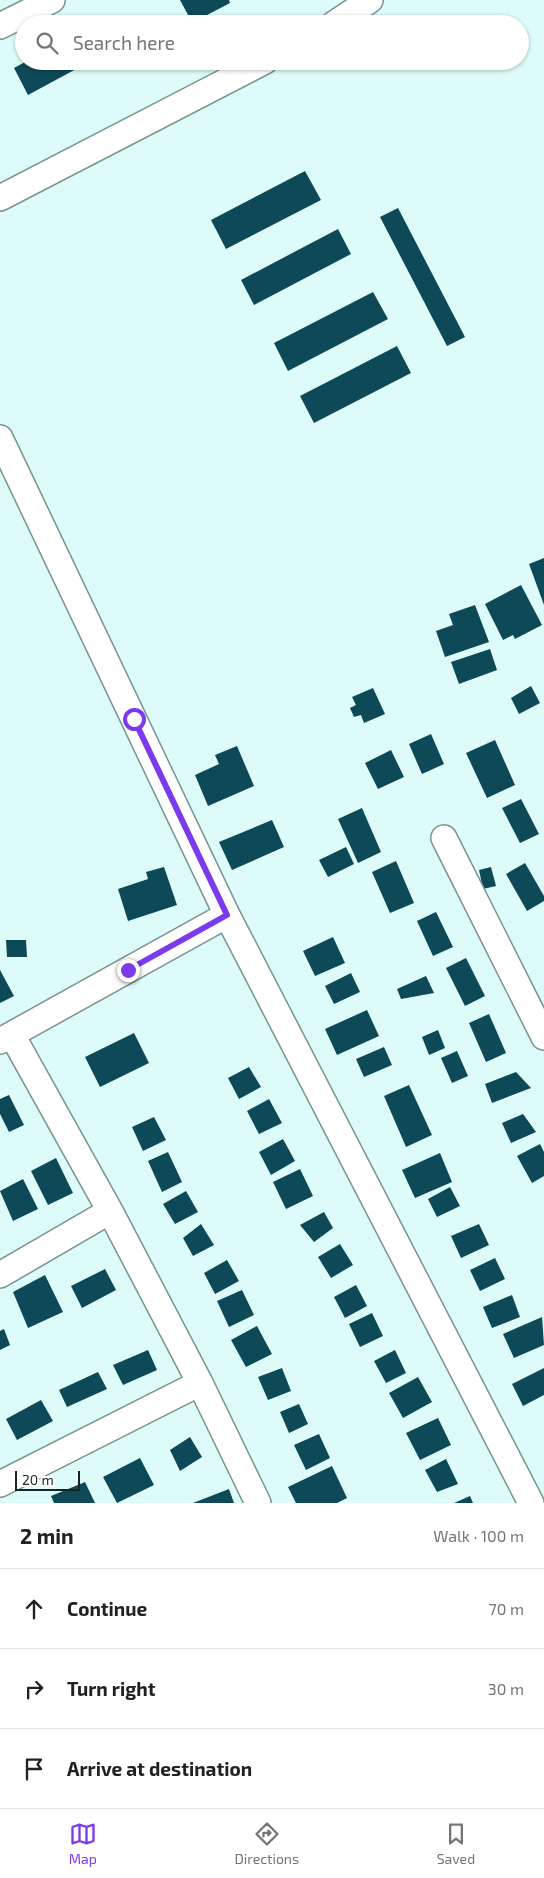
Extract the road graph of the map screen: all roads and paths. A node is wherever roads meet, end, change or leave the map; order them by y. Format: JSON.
{"nodes":[{"id":1,"x":52,"y":0,"type":"edge"},
{"id":2,"x":370,"y":0,"type":"edge"},
{"id":3,"x":22,"y":15,"type":"edge"},
{"id":4,"x":348,"y":15,"type":"edge"},
{"id":5,"x":15,"y":18,"type":"edge"},
{"id":6,"x":0,"y":26,"type":"edge"},
{"id":7,"x":248,"y":70,"type":"edge"},
{"id":8,"x":0,"y":198,"type":"edge"},
{"id":9,"x":0,"y":438,"type":"edge"},
{"id":10,"x":444,"y":838,"type":"dead end"},
{"id":11,"x":227,"y":915,"type":"junction"},
{"id":12,"x":544,"y":1036,"type":"edge"},
{"id":13,"x":6,"y":1038,"type":"edge"},
{"id":14,"x":110,"y":1211,"type":"junction"},
{"id":15,"x":0,"y":1275,"type":"edge"},
{"id":16,"x":200,"y":1383,"type":"junction"},
{"id":17,"x":0,"y":1484,"type":"edge"},
{"id":18,"x":258,"y":1503,"type":"edge"},
{"id":19,"x":530,"y":1503,"type":"edge"}],
"edges":[{"from":1,"to":3,"type":"street"},
{"from":2,"to":4,"type":"street"},
{"from":5,"to":6,"type":"street"},
{"from":7,"to":8,"type":"street"},
{"from":9,"to":11,"type":"street"},
{"from":10,"to":12,"type":"street"},
{"from":11,"to":13,"type":"street"},
{"from":11,"to":19,"type":"street"},
{"from":13,"to":14,"type":"street"},
{"from":14,"to":15,"type":"street"},
{"from":14,"to":16,"type":"street"},
{"from":16,"to":17,"type":"street"},
{"from":16,"to":18,"type":"street"}]}
